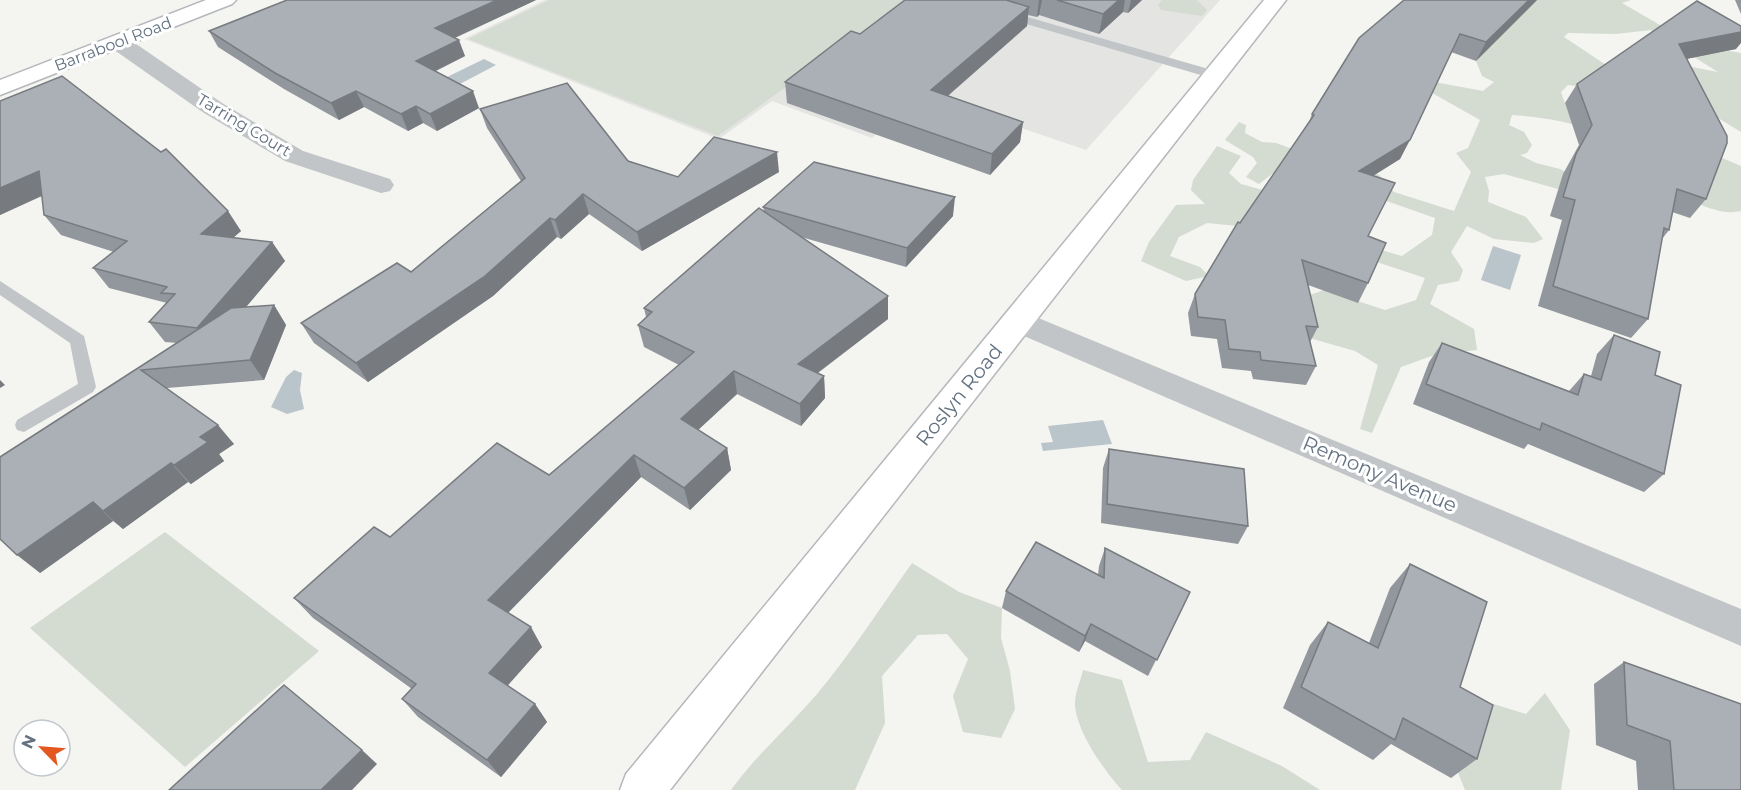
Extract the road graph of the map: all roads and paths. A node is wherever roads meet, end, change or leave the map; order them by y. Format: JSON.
{"nodes":[{"id":1,"x":225,"y":0,"type":"edge"},
{"id":2,"x":956,"y":0,"type":"edge"},
{"id":3,"x":1275,"y":0,"type":"edge"},
{"id":4,"x":118,"y":42,"type":"junction"},
{"id":5,"x":1215,"y":75,"type":"junction"},
{"id":6,"x":0,"y":88,"type":"edge"},
{"id":7,"x":381,"y":185,"type":"dead end"},
{"id":8,"x":0,"y":287,"type":"edge"},
{"id":9,"x":1019,"y":321,"type":"junction"},
{"id":10,"x":24,"y":425,"type":"dead end"},
{"id":11,"x":1741,"y":628,"type":"edge"},
{"id":12,"x":642,"y":790,"type":"edge"}],
"edges":[{"from":1,"to":4,"type":"street","name":"Barrabool Road"},
{"from":2,"to":5,"type":"lane"},
{"from":3,"to":5,"type":"street","name":"Roslyn Road"},
{"from":4,"to":6,"type":"street","name":"Barrabool Road"},
{"from":4,"to":7,"type":"street","name":"Tarring Court"},
{"from":5,"to":9,"type":"street","name":"Roslyn Road"},
{"from":8,"to":10,"type":"lane"},
{"from":9,"to":11,"type":"street","name":"Remony Avenue"},
{"from":9,"to":12,"type":"street","name":"Roslyn Road"}]}
